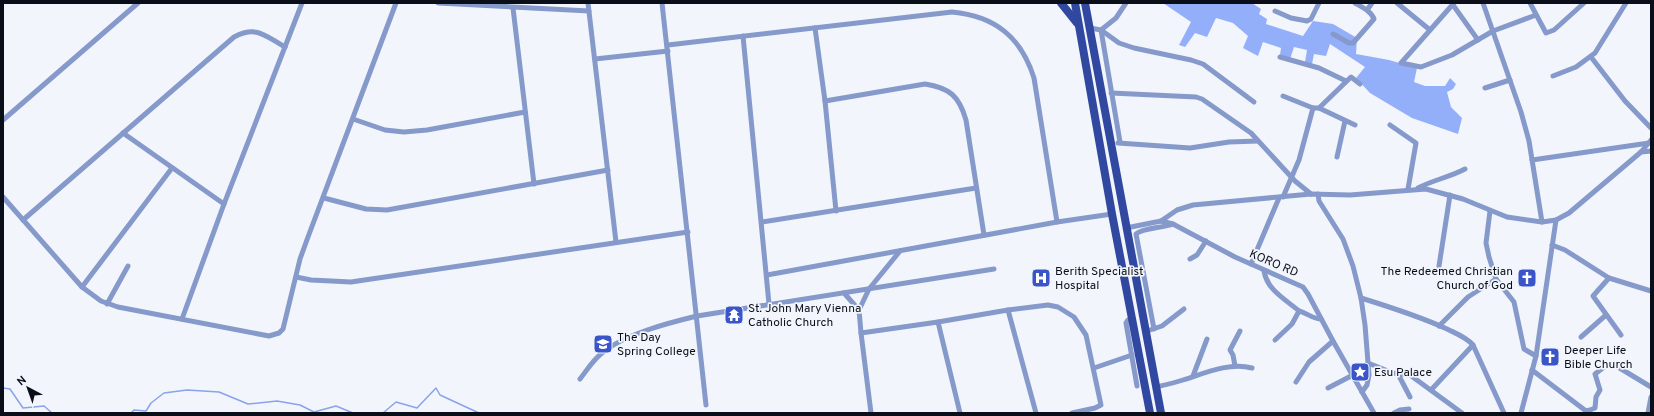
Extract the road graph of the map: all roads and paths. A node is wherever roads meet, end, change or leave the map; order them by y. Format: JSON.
{"nodes":[{"id":1,"x":138,"y":3,"type":"edge"},
{"id":2,"x":302,"y":3,"type":"edge"},
{"id":3,"x":396,"y":3,"type":"edge"},
{"id":4,"x":438,"y":3,"type":"edge"},
{"id":5,"x":588,"y":3,"type":"edge"},
{"id":6,"x":662,"y":3,"type":"edge"},
{"id":7,"x":1061,"y":3,"type":"edge"},
{"id":8,"x":1075,"y":3,"type":"edge"},
{"id":9,"x":1085,"y":3,"type":"edge"},
{"id":10,"x":1126,"y":3,"type":"edge"},
{"id":11,"x":1320,"y":3,"type":"edge"},
{"id":12,"x":1355,"y":3,"type":"edge"},
{"id":13,"x":1372,"y":3,"type":"edge"},
{"id":14,"x":1483,"y":3,"type":"edge"},
{"id":15,"x":1584,"y":3,"type":"edge"},
{"id":16,"x":1626,"y":3,"type":"edge"},
{"id":17,"x":1399,"y":4,"type":"edge"},
{"id":18,"x":1453,"y":4,"type":"edge"},
{"id":19,"x":1532,"y":4,"type":"edge"},
{"id":20,"x":513,"y":8,"type":"junction"},
{"id":21,"x":1367,"y":10,"type":"junction"},
{"id":22,"x":589,"y":11,"type":"junction"},
{"id":23,"x":1275,"y":11,"type":"dead end"},
{"id":24,"x":1536,"y":15,"type":"junction"},
{"id":25,"x":1078,"y":25,"type":"junction"},
{"id":26,"x":815,"y":28,"type":"junction"},
{"id":27,"x":1090,"y":28,"type":"junction"},
{"id":28,"x":1101,"y":30,"type":"junction"},
{"id":29,"x":1430,"y":30,"type":"junction"},
{"id":30,"x":1494,"y":31,"type":"junction"},
{"id":31,"x":1333,"y":34,"type":"dead end"},
{"id":32,"x":743,"y":36,"type":"junction"},
{"id":33,"x":1478,"y":40,"type":"junction"},
{"id":34,"x":668,"y":45,"type":"junction"},
{"id":35,"x":285,"y":47,"type":"junction"},
{"id":36,"x":668,"y":51,"type":"junction"},
{"id":37,"x":1280,"y":57,"type":"dead end"},
{"id":38,"x":1591,"y":57,"type":"junction"},
{"id":39,"x":595,"y":58,"type":"junction"},
{"id":40,"x":1553,"y":76,"type":"dead end"},
{"id":41,"x":1510,"y":80,"type":"junction"},
{"id":42,"x":1346,"y":81,"type":"junction"},
{"id":43,"x":1360,"y":84,"type":"dead end"},
{"id":44,"x":1485,"y":88,"type":"dead end"},
{"id":45,"x":1111,"y":93,"type":"junction"},
{"id":46,"x":1282,"y":96,"type":"dead end"},
{"id":47,"x":825,"y":101,"type":"junction"},
{"id":48,"x":1254,"y":102,"type":"dead end"},
{"id":49,"x":1316,"y":108,"type":"junction"},
{"id":50,"x":525,"y":112,"type":"junction"},
{"id":51,"x":352,"y":119,"type":"junction"},
{"id":52,"x":3,"y":120,"type":"edge"},
{"id":53,"x":1345,"y":121,"type":"junction"},
{"id":54,"x":1390,"y":125,"type":"dead end"},
{"id":55,"x":1355,"y":126,"type":"dead end"},
{"id":56,"x":1651,"y":128,"type":"edge"},
{"id":57,"x":122,"y":133,"type":"junction"},
{"id":58,"x":1258,"y":141,"type":"junction"},
{"id":59,"x":1120,"y":142,"type":"junction"},
{"id":60,"x":1650,"y":142,"type":"edge"},
{"id":61,"x":1111,"y":143,"type":"junction"},
{"id":62,"x":1651,"y":151,"type":"edge"},
{"id":63,"x":1641,"y":152,"type":"junction"},
{"id":64,"x":1337,"y":157,"type":"dead end"},
{"id":65,"x":1532,"y":160,"type":"junction"},
{"id":66,"x":172,"y":168,"type":"junction"},
{"id":67,"x":1465,"y":169,"type":"dead end"},
{"id":68,"x":608,"y":170,"type":"junction"},
{"id":69,"x":1292,"y":178,"type":"junction"},
{"id":70,"x":534,"y":184,"type":"junction"},
{"id":71,"x":976,"y":188,"type":"junction"},
{"id":72,"x":1408,"y":189,"type":"junction"},
{"id":73,"x":1417,"y":189,"type":"junction"},
{"id":74,"x":1311,"y":194,"type":"junction"},
{"id":75,"x":1318,"y":194,"type":"junction"},
{"id":76,"x":1450,"y":195,"type":"junction"},
{"id":77,"x":3,"y":197,"type":"edge"},
{"id":78,"x":1281,"y":197,"type":"junction"},
{"id":79,"x":324,"y":198,"type":"junction"},
{"id":80,"x":224,"y":204,"type":"junction"},
{"id":81,"x":836,"y":211,"type":"junction"},
{"id":82,"x":1490,"y":211,"type":"junction"},
{"id":83,"x":1112,"y":214,"type":"junction"},
{"id":84,"x":23,"y":220,"type":"junction"},
{"id":85,"x":1556,"y":220,"type":"junction"},
{"id":86,"x":1161,"y":221,"type":"junction"},
{"id":87,"x":762,"y":222,"type":"junction"},
{"id":88,"x":1057,"y":222,"type":"junction"},
{"id":89,"x":1542,"y":222,"type":"junction"},
{"id":90,"x":1173,"y":224,"type":"junction"},
{"id":91,"x":1126,"y":228,"type":"junction"},
{"id":92,"x":688,"y":232,"type":"junction"},
{"id":93,"x":984,"y":235,"type":"junction"},
{"id":94,"x":1206,"y":241,"type":"junction"},
{"id":95,"x":616,"y":242,"type":"junction"},
{"id":96,"x":1552,"y":245,"type":"junction"},
{"id":97,"x":1134,"y":248,"type":"junction"},
{"id":98,"x":900,"y":251,"type":"junction"},
{"id":99,"x":1190,"y":259,"type":"dead end"},
{"id":100,"x":1251,"y":264,"type":"junction"},
{"id":101,"x":128,"y":266,"type":"dead end"},
{"id":102,"x":1439,"y":266,"type":"dead end"},
{"id":103,"x":994,"y":268,"type":"dead end"},
{"id":104,"x":1264,"y":271,"type":"junction"},
{"id":105,"x":767,"y":275,"type":"junction"},
{"id":106,"x":296,"y":277,"type":"junction"},
{"id":107,"x":1609,"y":278,"type":"junction"},
{"id":108,"x":1496,"y":279,"type":"junction"},
{"id":109,"x":82,"y":287,"type":"junction"},
{"id":110,"x":870,"y":289,"type":"junction"},
{"id":111,"x":1651,"y":291,"type":"edge"},
{"id":112,"x":844,"y":293,"type":"junction"},
{"id":113,"x":1360,"y":298,"type":"junction"},
{"id":114,"x":107,"y":304,"type":"junction"},
{"id":115,"x":769,"y":304,"type":"junction"},
{"id":116,"x":1184,"y":309,"type":"dead end"},
{"id":117,"x":859,"y":310,"type":"junction"},
{"id":118,"x":1008,"y":310,"type":"junction"},
{"id":119,"x":1299,"y":311,"type":"junction"},
{"id":120,"x":1606,"y":314,"type":"junction"},
{"id":121,"x":697,"y":316,"type":"junction"},
{"id":122,"x":182,"y":319,"type":"junction"},
{"id":123,"x":1132,"y":319,"type":"junction"},
{"id":124,"x":1321,"y":319,"type":"junction"},
{"id":125,"x":938,"y":322,"type":"junction"},
{"id":126,"x":1440,"y":326,"type":"junction"},
{"id":127,"x":1150,"y":330,"type":"junction"},
{"id":128,"x":1240,"y":331,"type":"dead end"},
{"id":129,"x":861,"y":333,"type":"junction"},
{"id":130,"x":1621,"y":335,"type":"dead end"},
{"id":131,"x":1580,"y":337,"type":"dead end"},
{"id":132,"x":1207,"y":339,"type":"dead end"},
{"id":133,"x":1275,"y":340,"type":"dead end"},
{"id":134,"x":1333,"y":341,"type":"junction"},
{"id":135,"x":1473,"y":345,"type":"junction"},
{"id":136,"x":1132,"y":354,"type":"junction"},
{"id":137,"x":1536,"y":356,"type":"junction"},
{"id":138,"x":1368,"y":363,"type":"junction"},
{"id":139,"x":1235,"y":366,"type":"junction"},
{"id":140,"x":1094,"y":368,"type":"junction"},
{"id":141,"x":1252,"y":368,"type":"dead end"},
{"id":142,"x":1532,"y":370,"type":"junction"},
{"id":143,"x":1398,"y":374,"type":"junction"},
{"id":144,"x":1352,"y":375,"type":"junction"},
{"id":145,"x":1193,"y":376,"type":"junction"},
{"id":146,"x":580,"y":379,"type":"dead end"},
{"id":147,"x":1296,"y":382,"type":"dead end"},
{"id":148,"x":1137,"y":386,"type":"dead end"},
{"id":149,"x":1156,"y":387,"type":"junction"},
{"id":150,"x":1651,"y":387,"type":"edge"},
{"id":151,"x":1328,"y":388,"type":"dead end"},
{"id":152,"x":1431,"y":390,"type":"junction"},
{"id":153,"x":1362,"y":392,"type":"junction"},
{"id":154,"x":1651,"y":397,"type":"edge"},
{"id":155,"x":1410,"y":398,"type":"dead end"},
{"id":156,"x":706,"y":405,"type":"dead end"},
{"id":157,"x":1410,"y":409,"type":"dead end"},
{"id":158,"x":1585,"y":412,"type":"edge"},
{"id":159,"x":871,"y":413,"type":"edge"},
{"id":160,"x":960,"y":413,"type":"edge"},
{"id":161,"x":1036,"y":413,"type":"edge"},
{"id":162,"x":1072,"y":413,"type":"edge"},
{"id":163,"x":1150,"y":413,"type":"edge"},
{"id":164,"x":1161,"y":413,"type":"edge"},
{"id":165,"x":1374,"y":413,"type":"edge"},
{"id":166,"x":1394,"y":413,"type":"edge"},
{"id":167,"x":1462,"y":413,"type":"edge"},
{"id":168,"x":1504,"y":413,"type":"edge"},
{"id":169,"x":1521,"y":413,"type":"edge"},
{"id":170,"x":1648,"y":413,"type":"edge"}],
"edges":[{"from":1,"to":52,"type":"street"},
{"from":2,"to":35,"type":"street"},
{"from":3,"to":51,"type":"street"},
{"from":4,"to":20,"type":"street"},
{"from":5,"to":22,"type":"street"},
{"from":6,"to":34,"type":"street"},
{"from":7,"to":25,"type":"main road"},
{"from":8,"to":25,"type":"main road"},
{"from":9,"to":27,"type":"main road"},
{"from":10,"to":28,"type":"street"},
{"from":11,"to":23,"type":"street"},
{"from":12,"to":21,"type":"street"},
{"from":13,"to":21,"type":"street"},
{"from":14,"to":30,"type":"street"},
{"from":15,"to":24,"type":"street"},
{"from":16,"to":38,"type":"street"},
{"from":17,"to":29,"type":"street"},
{"from":18,"to":29,"type":"street"},
{"from":18,"to":33,"type":"street"},
{"from":19,"to":24,"type":"street"},
{"from":20,"to":22,"type":"street"},
{"from":20,"to":50,"type":"street"},
{"from":21,"to":31,"type":"street"},
{"from":22,"to":39,"type":"street"},
{"from":24,"to":30,"type":"street"},
{"from":25,"to":83,"type":"main road"},
{"from":26,"to":32,"type":"street"},
{"from":26,"to":47,"type":"street"},
{"from":26,"to":88,"type":"street"},
{"from":27,"to":28,"type":"street"},
{"from":27,"to":61,"type":"main road"},
{"from":28,"to":45,"type":"street"},
{"from":28,"to":48,"type":"street"},
{"from":29,"to":33,"type":"street"},
{"from":30,"to":33,"type":"street"},
{"from":30,"to":41,"type":"street"},
{"from":32,"to":34,"type":"street"},
{"from":32,"to":87,"type":"street"},
{"from":34,"to":36,"type":"street"},
{"from":35,"to":57,"type":"street"},
{"from":35,"to":80,"type":"street"},
{"from":36,"to":39,"type":"street"},
{"from":36,"to":92,"type":"street"},
{"from":37,"to":42,"type":"street"},
{"from":38,"to":40,"type":"street"},
{"from":38,"to":56,"type":"street"},
{"from":39,"to":68,"type":"street"},
{"from":41,"to":44,"type":"street"},
{"from":41,"to":65,"type":"street"},
{"from":42,"to":43,"type":"street"},
{"from":42,"to":49,"type":"street"},
{"from":45,"to":58,"type":"street"},
{"from":45,"to":59,"type":"street"},
{"from":46,"to":49,"type":"street"},
{"from":47,"to":71,"type":"street"},
{"from":47,"to":81,"type":"street"},
{"from":49,"to":53,"type":"street"},
{"from":49,"to":69,"type":"street"},
{"from":50,"to":51,"type":"street"},
{"from":50,"to":70,"type":"street"},
{"from":51,"to":79,"type":"street"},
{"from":53,"to":55,"type":"street"},
{"from":53,"to":64,"type":"street"},
{"from":54,"to":72,"type":"street"},
{"from":57,"to":66,"type":"street"},
{"from":57,"to":84,"type":"street"},
{"from":58,"to":59,"type":"street"},
{"from":58,"to":69,"type":"street"},
{"from":59,"to":61,"type":"street"},
{"from":60,"to":63,"type":"street"},
{"from":60,"to":65,"type":"street"},
{"from":61,"to":91,"type":"main road"},
{"from":62,"to":63,"type":"street"},
{"from":63,"to":85,"type":"street"},
{"from":65,"to":89,"type":"street"},
{"from":66,"to":80,"type":"street"},
{"from":66,"to":109,"type":"street"},
{"from":67,"to":73,"type":"street"},
{"from":68,"to":70,"type":"street"},
{"from":68,"to":95,"type":"street"},
{"from":69,"to":74,"type":"street"},
{"from":69,"to":78,"type":"street"},
{"from":70,"to":79,"type":"street"},
{"from":71,"to":81,"type":"street"},
{"from":71,"to":93,"type":"street"},
{"from":72,"to":73,"type":"street"},
{"from":72,"to":75,"type":"street"},
{"from":73,"to":76,"type":"street"},
{"from":74,"to":75,"type":"street"},
{"from":74,"to":78,"type":"street"},
{"from":75,"to":113,"type":"street"},
{"from":76,"to":82,"type":"street"},
{"from":76,"to":102,"type":"street"},
{"from":77,"to":84,"type":"street"},
{"from":78,"to":86,"type":"street"},
{"from":78,"to":100,"type":"street"},
{"from":79,"to":106,"type":"street"},
{"from":80,"to":122,"type":"street"},
{"from":81,"to":87,"type":"street"},
{"from":82,"to":89,"type":"street"},
{"from":82,"to":108,"type":"street"},
{"from":83,"to":88,"type":"street"},
{"from":83,"to":123,"type":"main road"},
{"from":84,"to":109,"type":"street"},
{"from":85,"to":89,"type":"street"},
{"from":85,"to":96,"type":"street"},
{"from":86,"to":90,"type":"street","name":"KORO RD"},
{"from":86,"to":91,"type":"street","name":"KORO RD"},
{"from":87,"to":105,"type":"street"},
{"from":88,"to":93,"type":"street"},
{"from":90,"to":94,"type":"street","name":"KORO RD"},
{"from":90,"to":97,"type":"street"},
{"from":91,"to":97,"type":"main road"},
{"from":92,"to":95,"type":"street"},
{"from":92,"to":121,"type":"street"},
{"from":93,"to":98,"type":"street"},
{"from":94,"to":99,"type":"street"},
{"from":94,"to":100,"type":"street","name":"KORO RD"},
{"from":95,"to":106,"type":"street"},
{"from":96,"to":107,"type":"street"},
{"from":96,"to":137,"type":"street"},
{"from":97,"to":127,"type":"main road"},
{"from":98,"to":105,"type":"street"},
{"from":98,"to":110,"type":"street"},
{"from":100,"to":104,"type":"street","name":"KORO RD"},
{"from":101,"to":114,"type":"street"},
{"from":103,"to":110,"type":"street"},
{"from":104,"to":119,"type":"street"},
{"from":104,"to":124,"type":"street","name":"KORO RD"},
{"from":105,"to":115,"type":"street"},
{"from":106,"to":122,"type":"street"},
{"from":107,"to":111,"type":"street"},
{"from":107,"to":120,"type":"street"},
{"from":108,"to":126,"type":"street"},
{"from":108,"to":137,"type":"street"},
{"from":109,"to":114,"type":"street"},
{"from":110,"to":112,"type":"street"},
{"from":110,"to":117,"type":"street"},
{"from":112,"to":115,"type":"street"},
{"from":112,"to":117,"type":"street"},
{"from":113,"to":126,"type":"street"},
{"from":113,"to":138,"type":"street"},
{"from":114,"to":122,"type":"street"},
{"from":115,"to":121,"type":"street"},
{"from":116,"to":127,"type":"street"},
{"from":117,"to":129,"type":"street"},
{"from":118,"to":125,"type":"street"},
{"from":118,"to":140,"type":"street"},
{"from":118,"to":161,"type":"street"},
{"from":119,"to":124,"type":"street"},
{"from":119,"to":133,"type":"street"},
{"from":120,"to":130,"type":"street"},
{"from":120,"to":131,"type":"street"},
{"from":121,"to":146,"type":"street"},
{"from":121,"to":156,"type":"street"},
{"from":123,"to":136,"type":"street"},
{"from":123,"to":163,"type":"main road"},
{"from":124,"to":134,"type":"street","name":"KORO RD"},
{"from":125,"to":129,"type":"street"},
{"from":125,"to":160,"type":"street"},
{"from":126,"to":135,"type":"street"},
{"from":127,"to":149,"type":"main road"},
{"from":128,"to":139,"type":"street"},
{"from":129,"to":159,"type":"street"},
{"from":132,"to":145,"type":"street"},
{"from":134,"to":144,"type":"street","name":"KORO RD"},
{"from":134,"to":147,"type":"street"},
{"from":135,"to":152,"type":"street"},
{"from":135,"to":168,"type":"street"},
{"from":136,"to":140,"type":"street"},
{"from":136,"to":148,"type":"street"},
{"from":137,"to":142,"type":"street"},
{"from":138,"to":143,"type":"street"},
{"from":138,"to":153,"type":"street"},
{"from":139,"to":141,"type":"street"},
{"from":139,"to":145,"type":"street"},
{"from":140,"to":162,"type":"street"},
{"from":142,"to":158,"type":"street"},
{"from":142,"to":169,"type":"street"},
{"from":143,"to":152,"type":"street"},
{"from":143,"to":155,"type":"street"},
{"from":144,"to":151,"type":"street"},
{"from":144,"to":153,"type":"street","name":"KORO RD"},
{"from":145,"to":149,"type":"street"},
{"from":149,"to":164,"type":"main road"},
{"from":150,"to":158,"type":"street"},
{"from":152,"to":167,"type":"street"},
{"from":153,"to":165,"type":"street","name":"KORO RD"},
{"from":154,"to":170,"type":"street"},
{"from":157,"to":166,"type":"street"}]}
